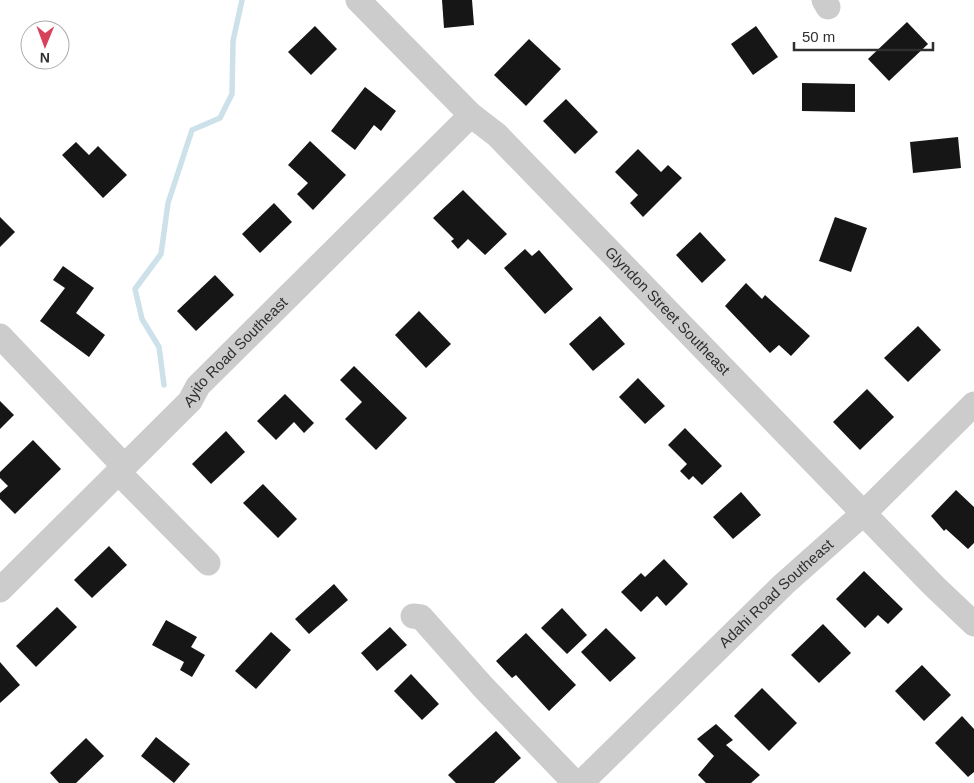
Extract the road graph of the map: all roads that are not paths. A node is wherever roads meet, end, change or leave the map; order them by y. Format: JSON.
{"nodes":[{"id":1,"x":358,"y":0,"type":"edge"},
{"id":2,"x":471,"y":115,"type":"junction"},
{"id":3,"x":0,"y":336,"type":"edge"},
{"id":4,"x":974,"y":404,"type":"edge"},
{"id":5,"x":121,"y":469,"type":"junction"},
{"id":6,"x":864,"y":513,"type":"junction"},
{"id":7,"x":208,"y":563,"type":"dead end"},
{"id":8,"x":0,"y":590,"type":"edge"},
{"id":9,"x":413,"y":616,"type":"dead end"},
{"id":10,"x":974,"y":624,"type":"edge"},
{"id":11,"x":575,"y":783,"type":"edge"},
{"id":12,"x":581,"y":783,"type":"edge"}],
"edges":[{"from":1,"to":2,"type":"street","name":"Glyndon Street Southeast"},
{"from":2,"to":5,"type":"street","name":"Ayito Road Southeast"},
{"from":2,"to":6,"type":"street","name":"Glyndon Street Southeast"},
{"from":3,"to":5,"type":"street"},
{"from":4,"to":6,"type":"street","name":"Adahi Road Southeast"},
{"from":5,"to":7,"type":"street"},
{"from":5,"to":8,"type":"street","name":"Ayito Road Southeast"},
{"from":6,"to":10,"type":"street","name":"Glyndon Street Southeast"},
{"from":6,"to":12,"type":"street","name":"Adahi Road Southeast"},
{"from":9,"to":11,"type":"street"}]}
